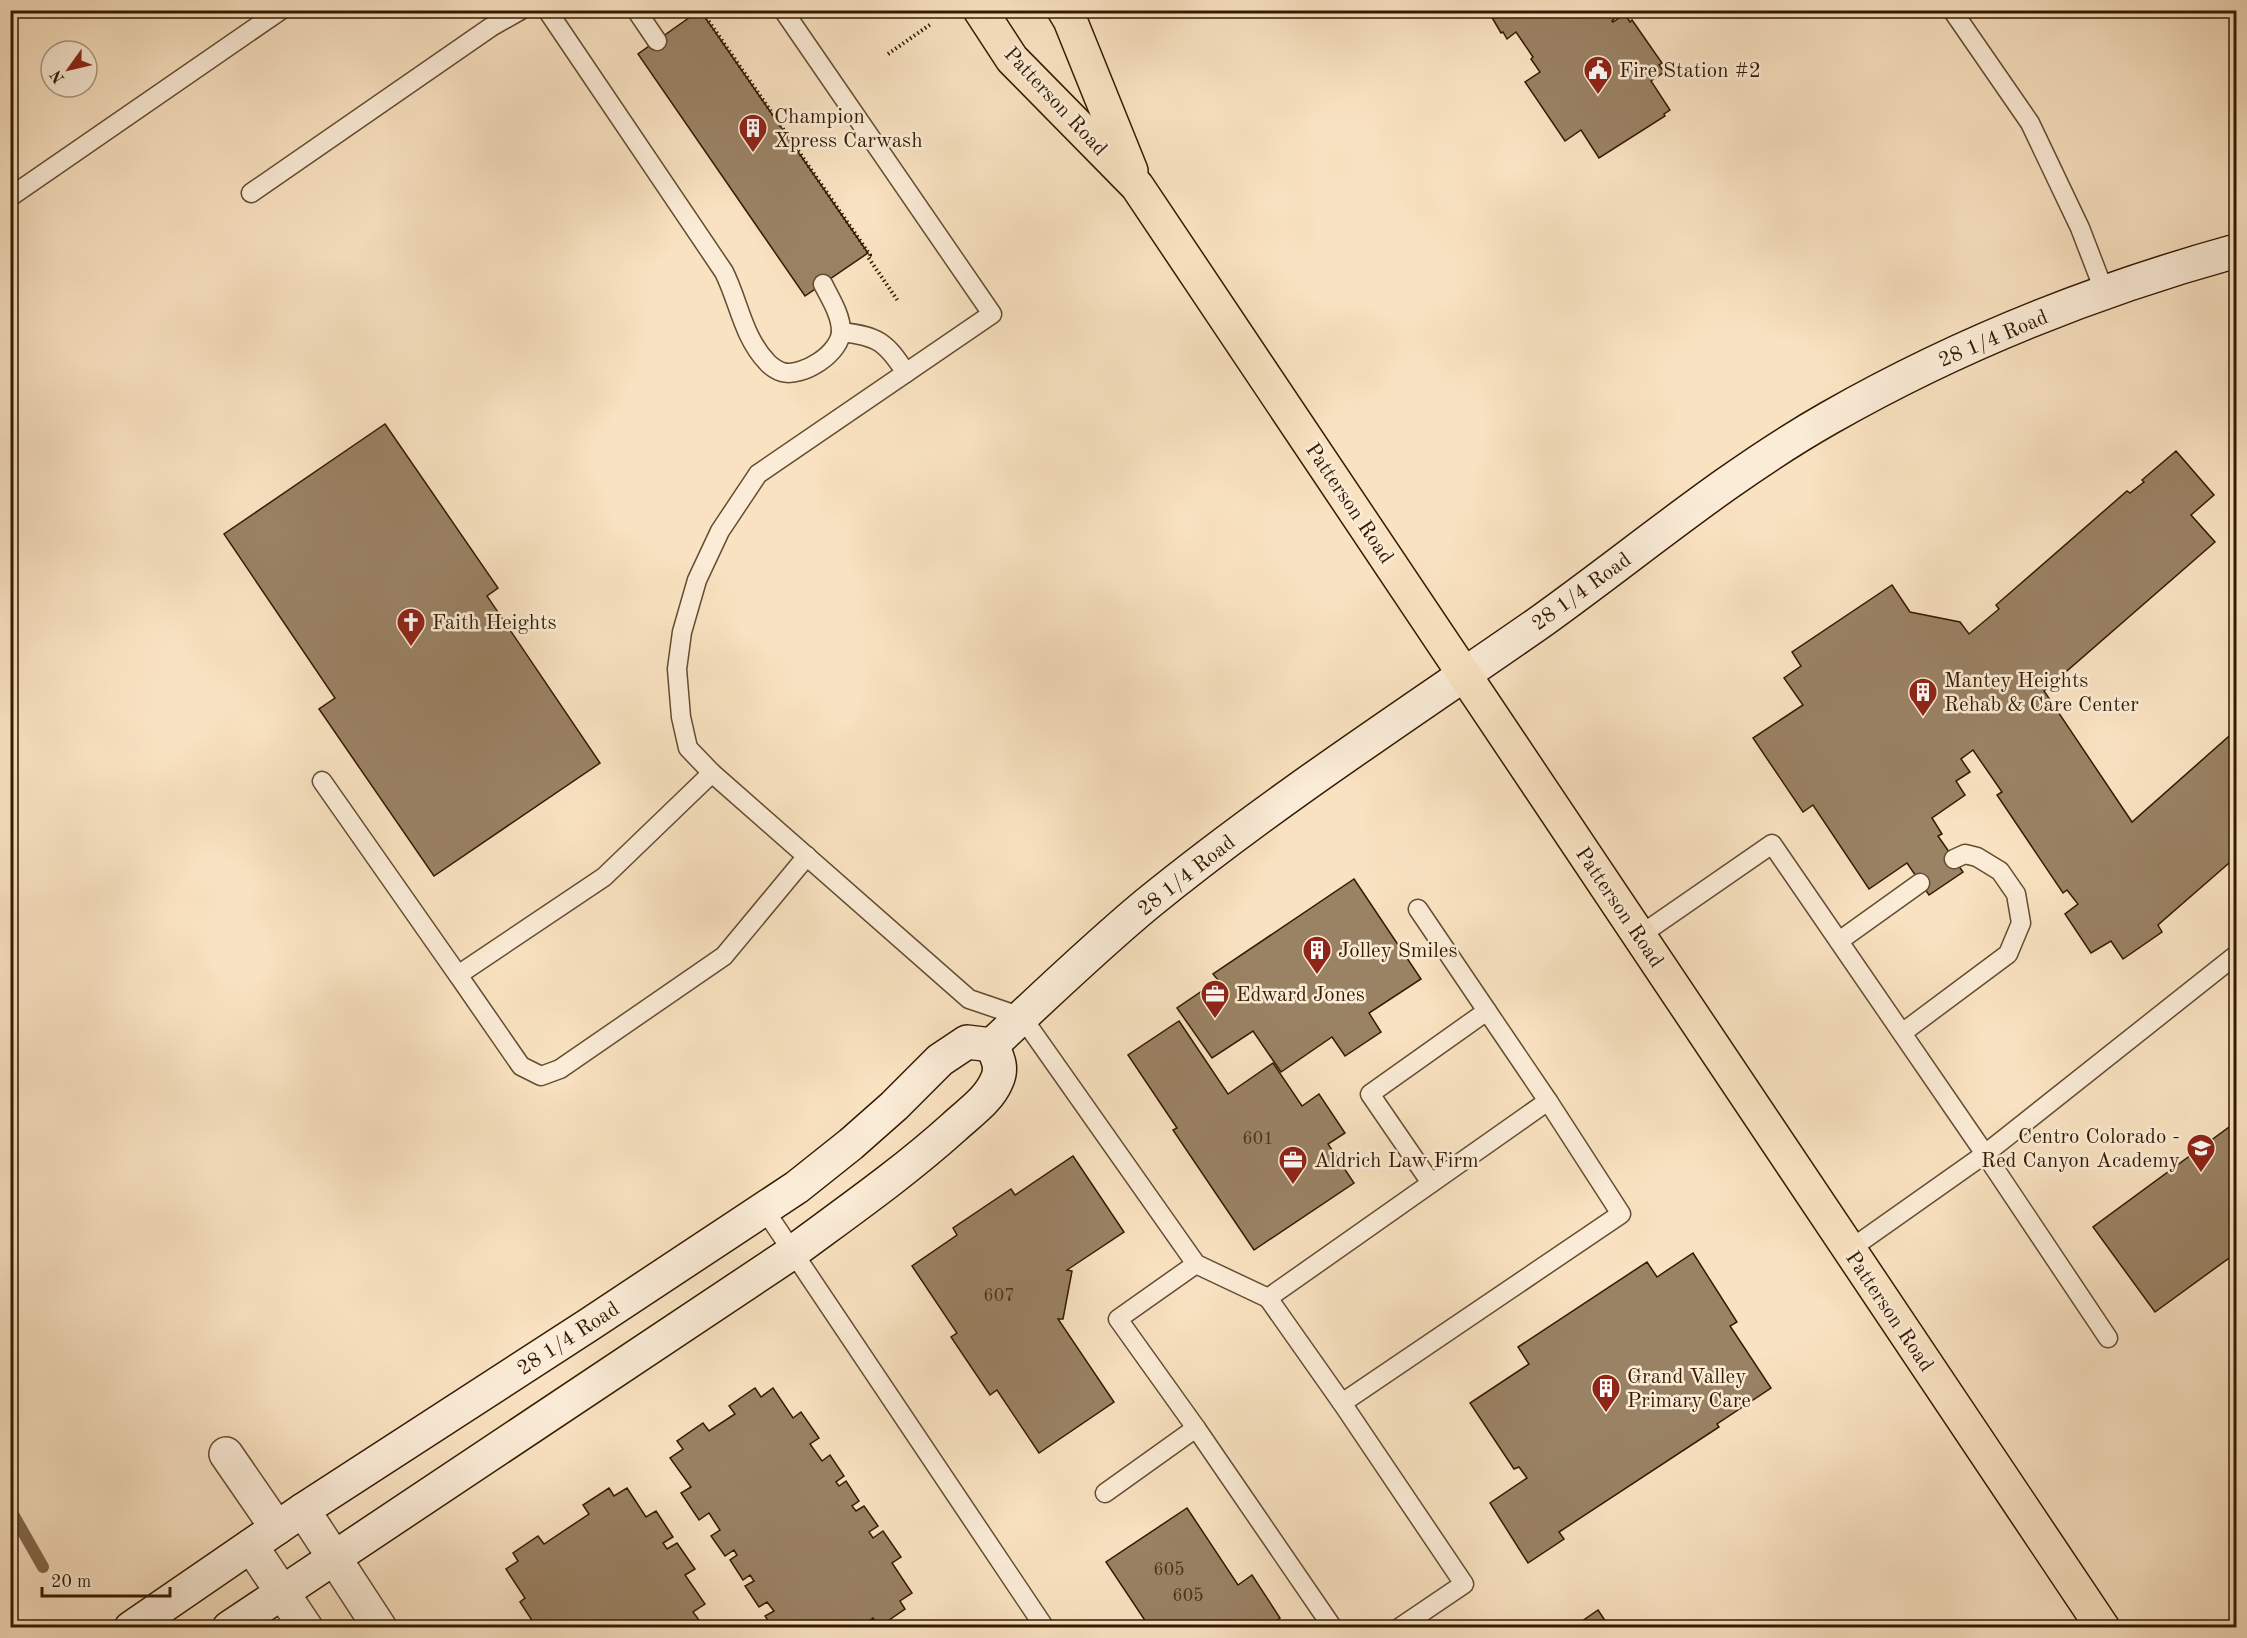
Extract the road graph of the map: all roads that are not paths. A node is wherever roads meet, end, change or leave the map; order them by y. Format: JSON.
{"nodes":[{"id":1,"x":281,"y":10,"type":"edge"},
{"id":2,"x":521,"y":10,"type":"edge"},
{"id":3,"x":547,"y":10,"type":"edge"},
{"id":4,"x":636,"y":10,"type":"edge"},
{"id":5,"x":783,"y":10,"type":"edge"},
{"id":6,"x":980,"y":10,"type":"edge"},
{"id":7,"x":1064,"y":10,"type":"edge"},
{"id":8,"x":1952,"y":10,"type":"edge"},
{"id":9,"x":657,"y":41,"type":"dead end"},
{"id":10,"x":1137,"y":186,"type":"junction"},
{"id":11,"x":251,"y":193,"type":"dead end"},
{"id":12,"x":10,"y":197,"type":"edge"},
{"id":13,"x":2236,"y":251,"type":"edge"},
{"id":14,"x":823,"y":284,"type":"dead end"},
{"id":15,"x":2105,"y":293,"type":"junction"},
{"id":16,"x":841,"y":332,"type":"junction"},
{"id":17,"x":906,"y":373,"type":"junction"},
{"id":18,"x":1463,"y":674,"type":"junction"},
{"id":19,"x":712,"y":774,"type":"junction"},
{"id":20,"x":322,"y":781,"type":"dead end"},
{"id":21,"x":807,"y":856,"type":"junction"},
{"id":22,"x":1954,"y":859,"type":"dead end"},
{"id":23,"x":1920,"y":883,"type":"dead end"},
{"id":24,"x":1418,"y":909,"type":"dead end"},
{"id":25,"x":1639,"y":936,"type":"junction"},
{"id":26,"x":1839,"y":941,"type":"junction"},
{"id":27,"x":2236,"y":955,"type":"edge"},
{"id":28,"x":458,"y":975,"type":"junction"},
{"id":29,"x":1487,"y":1011,"type":"junction"},
{"id":30,"x":1022,"y":1017,"type":"junction"},
{"id":31,"x":1902,"y":1034,"type":"junction"},
{"id":32,"x":992,"y":1045,"type":"junction"},
{"id":33,"x":1548,"y":1101,"type":"junction"},
{"id":34,"x":1985,"y":1154,"type":"junction"},
{"id":35,"x":1431,"y":1183,"type":"junction"},
{"id":36,"x":764,"y":1209,"type":"junction"},
{"id":37,"x":1849,"y":1250,"type":"junction"},
{"id":38,"x":793,"y":1252,"type":"junction"},
{"id":39,"x":1196,"y":1264,"type":"junction"},
{"id":40,"x":1268,"y":1298,"type":"junction"},
{"id":41,"x":2108,"y":1338,"type":"dead end"},
{"id":42,"x":1342,"y":1403,"type":"junction"},
{"id":43,"x":1196,"y":1428,"type":"junction"},
{"id":44,"x":226,"y":1454,"type":"dead end"},
{"id":45,"x":1105,"y":1493,"type":"dead end"},
{"id":46,"x":277,"y":1528,"type":"junction"},
{"id":47,"x":334,"y":1558,"type":"junction"},
{"id":48,"x":282,"y":1592,"type":"junction"},
{"id":49,"x":131,"y":1628,"type":"edge"},
{"id":50,"x":229,"y":1628,"type":"edge"},
{"id":51,"x":306,"y":1628,"type":"edge"},
{"id":52,"x":380,"y":1628,"type":"edge"},
{"id":53,"x":1045,"y":1628,"type":"edge"},
{"id":54,"x":1333,"y":1628,"type":"edge"},
{"id":55,"x":1399,"y":1628,"type":"edge"},
{"id":56,"x":2103,"y":1628,"type":"edge"}],
"edges":[{"from":1,"to":12,"type":"lane"},
{"from":2,"to":11,"type":"lane"},
{"from":3,"to":16,"type":"lane"},
{"from":4,"to":9,"type":"lane"},
{"from":5,"to":17,"type":"lane"},
{"from":6,"to":10,"type":"main road","name":"Patterson Road"},
{"from":7,"to":10,"type":"main road","name":"Patterson Road"},
{"from":8,"to":15,"type":"lane"},
{"from":10,"to":18,"type":"main road","name":"Patterson Road"},
{"from":13,"to":15,"type":"street","name":"28 1/4 Road"},
{"from":14,"to":16,"type":"lane"},
{"from":15,"to":18,"type":"street","name":"28 1/4 Road"},
{"from":16,"to":17,"type":"lane"},
{"from":17,"to":19,"type":"lane"},
{"from":18,"to":25,"type":"main road","name":"Patterson Road"},
{"from":18,"to":30,"type":"street","name":"28 1/4 Road"},
{"from":19,"to":21,"type":"lane"},
{"from":19,"to":28,"type":"lane"},
{"from":20,"to":28,"type":"lane"},
{"from":21,"to":28,"type":"lane"},
{"from":21,"to":30,"type":"lane"},
{"from":22,"to":31,"type":"lane"},
{"from":23,"to":26,"type":"lane"},
{"from":24,"to":29,"type":"lane"},
{"from":25,"to":26,"type":"lane"},
{"from":25,"to":37,"type":"main road","name":"Patterson Road"},
{"from":26,"to":31,"type":"lane"},
{"from":27,"to":34,"type":"lane"},
{"from":29,"to":33,"type":"lane"},
{"from":29,"to":35,"type":"lane"},
{"from":30,"to":32,"type":"street","name":"28 1/4 Road"},
{"from":30,"to":39,"type":"lane"},
{"from":31,"to":34,"type":"lane"},
{"from":32,"to":36,"type":"street","name":"28 1/4 Road"},
{"from":32,"to":38,"type":"street"},
{"from":33,"to":35,"type":"lane"},
{"from":33,"to":42,"type":"lane"},
{"from":34,"to":37,"type":"lane"},
{"from":34,"to":41,"type":"lane"},
{"from":35,"to":40,"type":"lane"},
{"from":36,"to":38,"type":"lane"},
{"from":36,"to":46,"type":"street","name":"28 1/4 Road"},
{"from":37,"to":56,"type":"main road","name":"Patterson Road"},
{"from":38,"to":47,"type":"street"},
{"from":38,"to":53,"type":"lane"},
{"from":39,"to":40,"type":"lane"},
{"from":39,"to":43,"type":"lane"},
{"from":40,"to":42,"type":"lane"},
{"from":42,"to":55,"type":"lane"},
{"from":43,"to":45,"type":"lane"},
{"from":43,"to":54,"type":"lane"},
{"from":44,"to":46,"type":"street"},
{"from":46,"to":47,"type":"street"},
{"from":46,"to":48,"type":"street"},
{"from":46,"to":49,"type":"street","name":"28 1/4 Road"},
{"from":47,"to":48,"type":"street"},
{"from":47,"to":52,"type":"street"},
{"from":48,"to":50,"type":"street"},
{"from":48,"to":51,"type":"street"}]}
